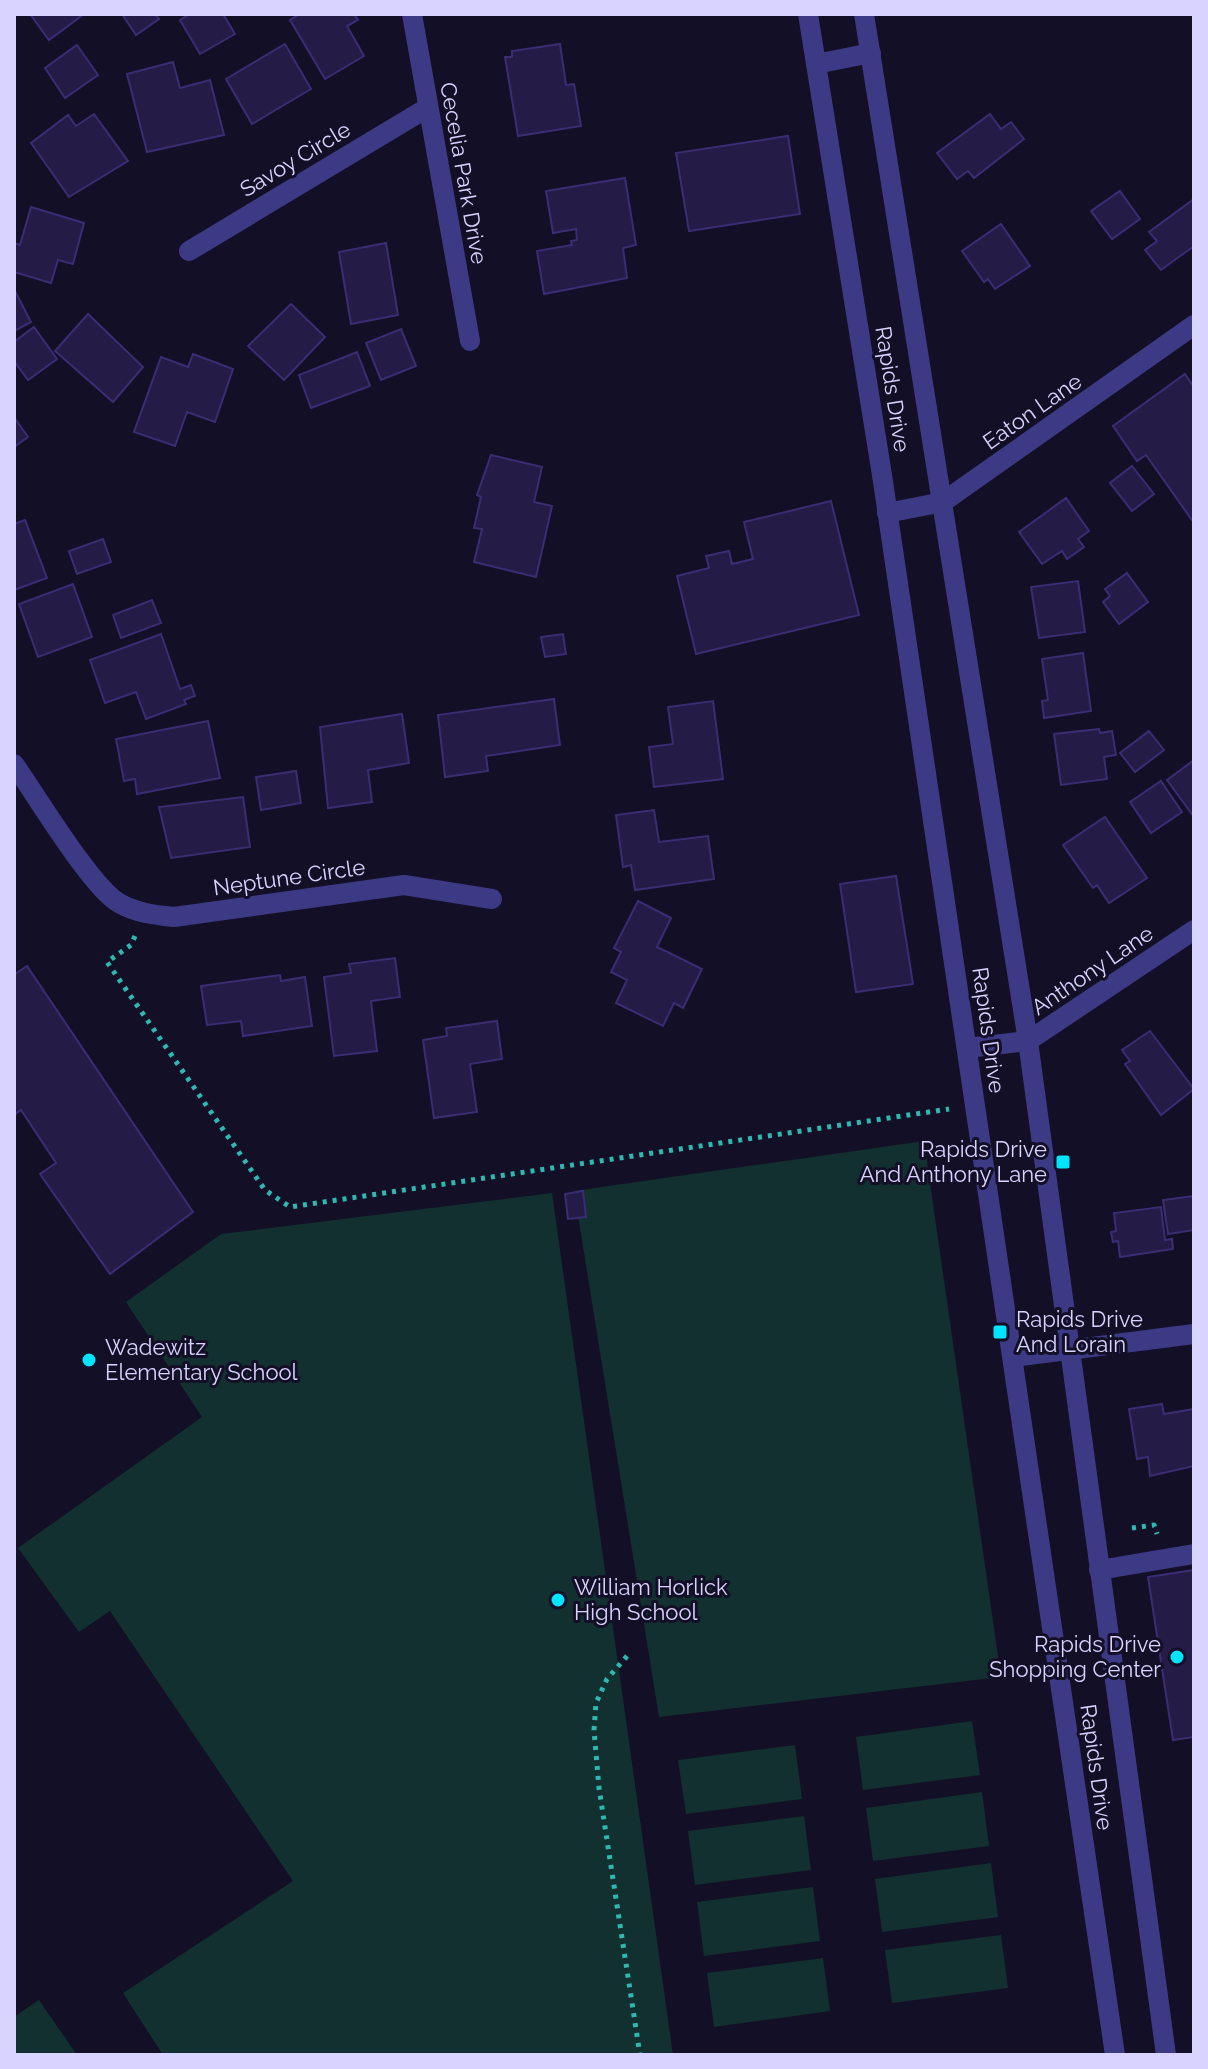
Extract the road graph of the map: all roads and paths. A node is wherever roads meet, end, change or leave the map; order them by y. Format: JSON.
{"nodes":[{"id":1,"x":412,"y":14,"type":"edge"},
{"id":2,"x":808,"y":14,"type":"edge"},
{"id":3,"x":864,"y":14,"type":"edge"},
{"id":4,"x":871,"y":53,"type":"junction"},
{"id":5,"x":816,"y":64,"type":"junction"},
{"id":6,"x":427,"y":108,"type":"junction"},
{"id":7,"x":189,"y":251,"type":"dead end"},
{"id":8,"x":1194,"y":325,"type":"edge"},
{"id":9,"x":470,"y":341,"type":"dead end"},
{"id":10,"x":943,"y":502,"type":"junction"},
{"id":11,"x":887,"y":513,"type":"junction"},
{"id":12,"x":14,"y":764,"type":"edge"},
{"id":13,"x":492,"y":899,"type":"dead end"},
{"id":14,"x":146,"y":913,"type":"junction"},
{"id":15,"x":1194,"y":930,"type":"edge"},
{"id":16,"x":1028,"y":1041,"type":"junction"},
{"id":17,"x":967,"y":1048,"type":"junction"},
{"id":18,"x":976,"y":1104,"type":"junction"},
{"id":19,"x":1194,"y":1334,"type":"edge"},
{"id":20,"x":1070,"y":1350,"type":"junction"},
{"id":21,"x":1013,"y":1357,"type":"junction"},
{"id":22,"x":1132,"y":1528,"type":"dead end"},
{"id":23,"x":1157,"y":1534,"type":"dead end"},
{"id":24,"x":1194,"y":1554,"type":"edge"},
{"id":25,"x":1099,"y":1570,"type":"junction"},
{"id":26,"x":627,"y":1656,"type":"dead end"},
{"id":27,"x":640,"y":2055,"type":"edge"},
{"id":28,"x":1115,"y":2055,"type":"edge"},
{"id":29,"x":1166,"y":2055,"type":"edge"}],
"edges":[{"from":1,"to":6,"type":"street","name":"Cecelia Park Drive"},
{"from":2,"to":5,"type":"street","name":"Rapids Drive"},
{"from":3,"to":4,"type":"street","name":"Rapids Drive"},
{"from":4,"to":5,"type":"street"},
{"from":4,"to":10,"type":"street","name":"Rapids Drive"},
{"from":5,"to":11,"type":"street","name":"Rapids Drive"},
{"from":6,"to":7,"type":"street","name":"Savoy Circle"},
{"from":6,"to":9,"type":"street","name":"Cecelia Park Drive"},
{"from":8,"to":10,"type":"street","name":"Eaton Lane"},
{"from":10,"to":11,"type":"street","name":"Eaton Lane"},
{"from":10,"to":16,"type":"street","name":"Rapids Drive"},
{"from":11,"to":17,"type":"street","name":"Rapids Drive"},
{"from":12,"to":14,"type":"street","name":"Neptune Circle"},
{"from":13,"to":14,"type":"street","name":"Neptune Circle"},
{"from":14,"to":18,"type":"path"},
{"from":15,"to":16,"type":"street","name":"Anthony Lane"},
{"from":16,"to":17,"type":"street","name":"Anthony Lane"},
{"from":16,"to":20,"type":"street","name":"Rapids Drive"},
{"from":17,"to":18,"type":"street","name":"Rapids Drive"},
{"from":18,"to":21,"type":"street","name":"Rapids Drive"},
{"from":19,"to":20,"type":"street"},
{"from":20,"to":21,"type":"street"},
{"from":20,"to":25,"type":"street","name":"Rapids Drive"},
{"from":21,"to":28,"type":"street","name":"Rapids Drive"},
{"from":22,"to":23,"type":"path"},
{"from":24,"to":25,"type":"street"},
{"from":25,"to":29,"type":"street","name":"Rapids Drive"},
{"from":26,"to":27,"type":"path"}]}
